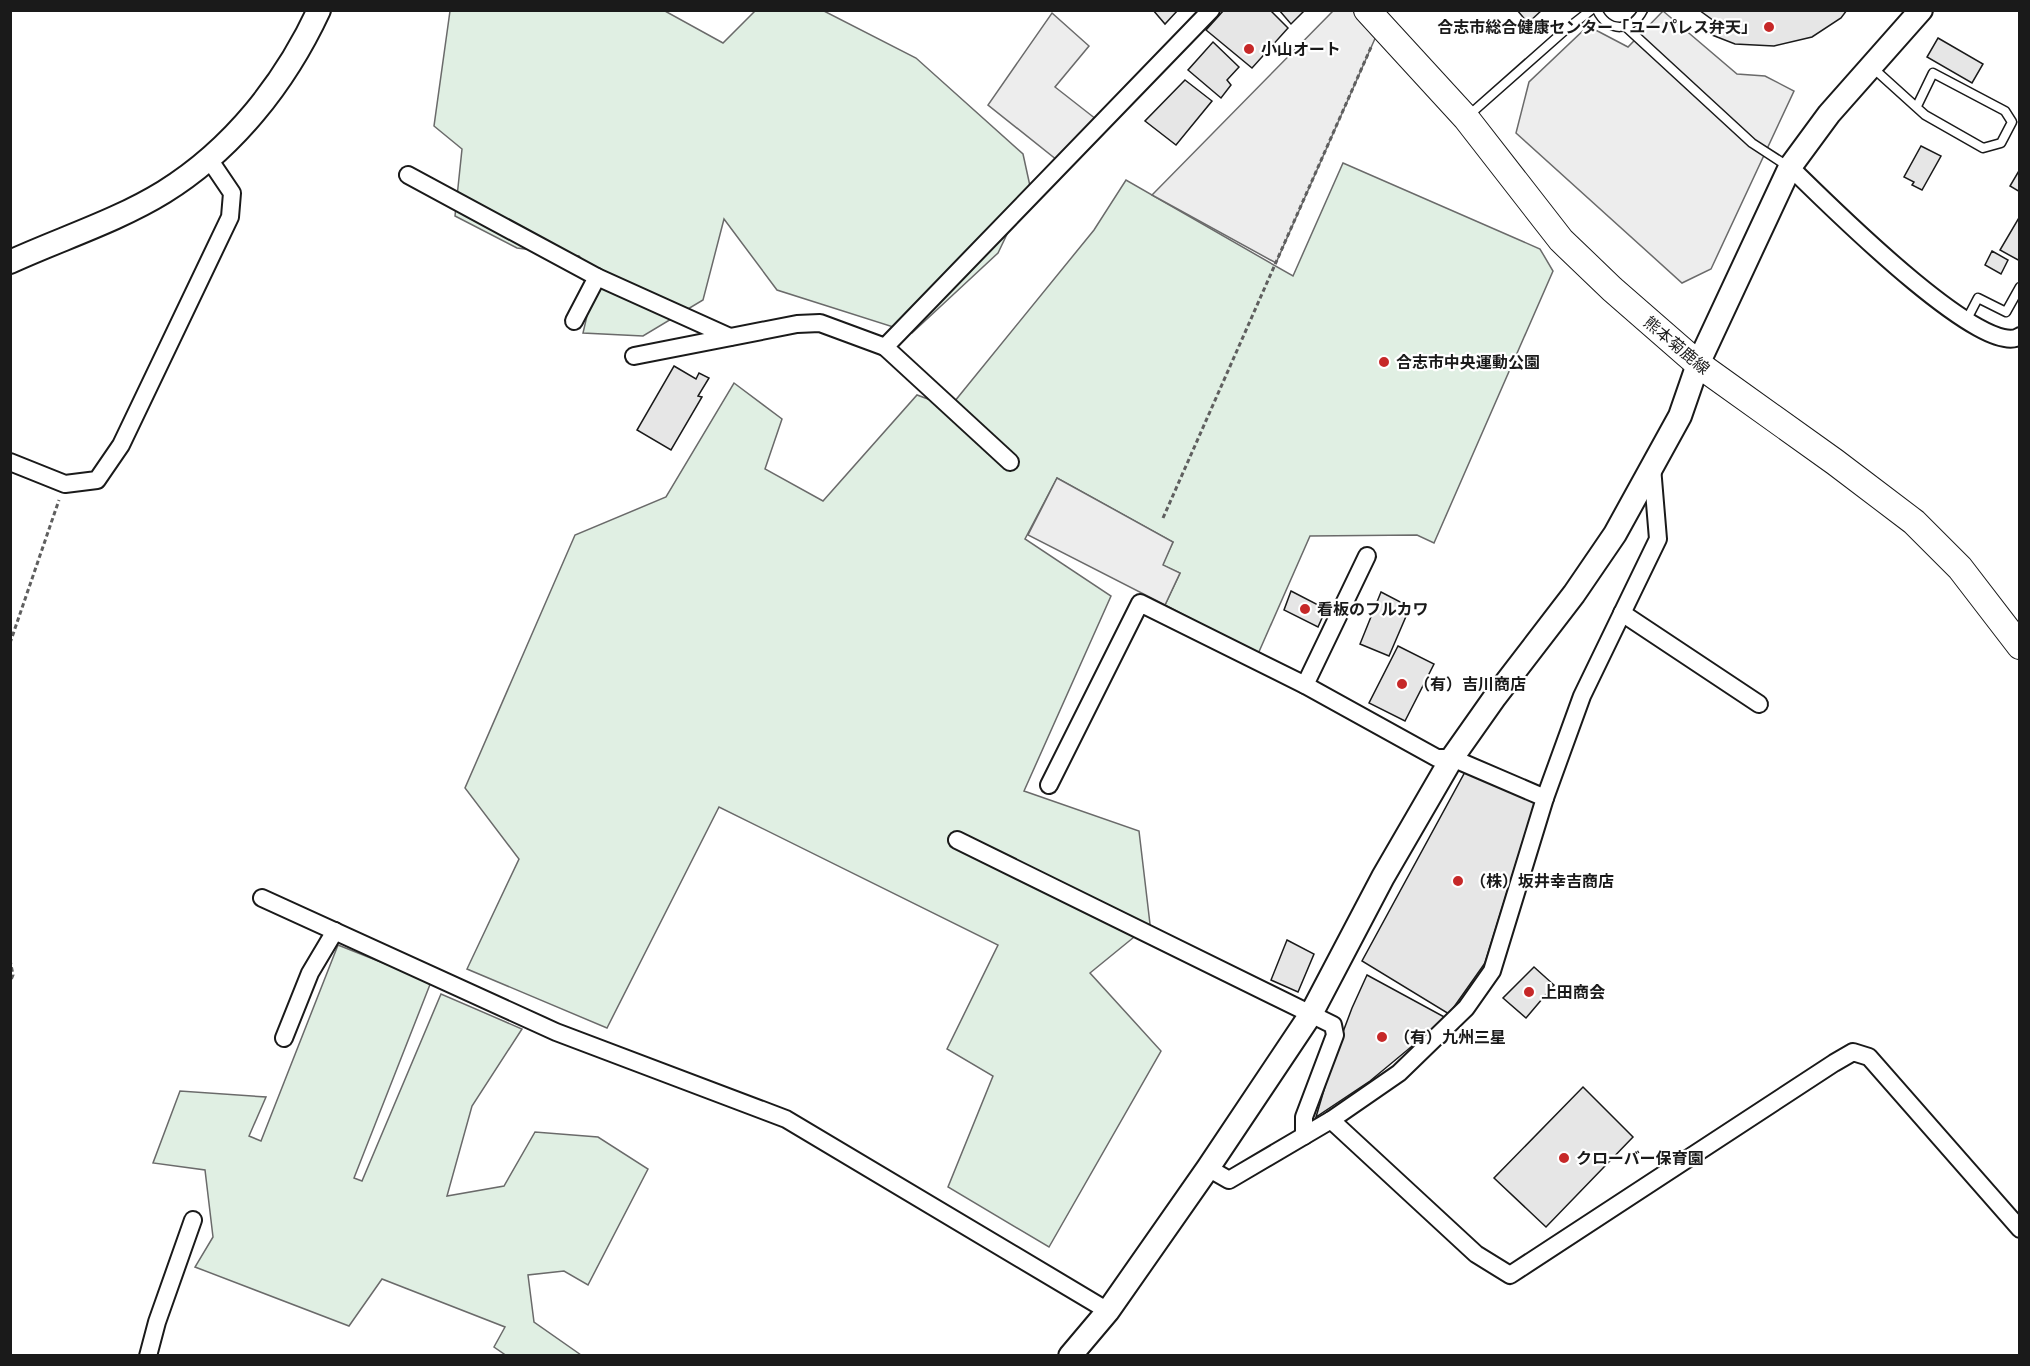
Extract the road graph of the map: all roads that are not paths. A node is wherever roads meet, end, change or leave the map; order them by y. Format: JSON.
{"nodes":[{"id":1,"x":319,"y":10,"type":"edge"},
{"id":2,"x":1211,"y":10,"type":"edge"},
{"id":3,"x":1591,"y":10,"type":"edge"},
{"id":4,"x":1598,"y":10,"type":"edge"},
{"id":5,"x":1643,"y":10,"type":"edge"},
{"id":6,"x":1921,"y":10,"type":"edge"},
{"id":7,"x":1374,"y":18,"type":"edge"},
{"id":8,"x":1626,"y":27,"type":"junction"},
{"id":9,"x":1870,"y":66,"type":"junction"},
{"id":10,"x":1917,"y":106,"type":"junction"},
{"id":11,"x":1466,"y":118,"type":"junction"},
{"id":12,"x":2016,"y":122,"type":"edge"},
{"id":13,"x":208,"y":159,"type":"junction"},
{"id":14,"x":1790,"y":167,"type":"junction"},
{"id":15,"x":408,"y":176,"type":"dead end"},
{"id":16,"x":10,"y":262,"type":"edge"},
{"id":17,"x":597,"y":277,"type":"junction"},
{"id":18,"x":2019,"y":287,"type":"edge"},
{"id":19,"x":574,"y":321,"type":"dead end"},
{"id":20,"x":1966,"y":321,"type":"junction"},
{"id":21,"x":2019,"y":336,"type":"edge"},
{"id":22,"x":730,"y":337,"type":"junction"},
{"id":23,"x":885,"y":347,"type":"junction"},
{"id":24,"x":634,"y":356,"type":"dead end"},
{"id":25,"x":1698,"y":364,"type":"junction"},
{"id":26,"x":10,"y":462,"type":"edge"},
{"id":27,"x":1010,"y":462,"type":"dead end"},
{"id":28,"x":1652,"y":467,"type":"junction"},
{"id":29,"x":1367,"y":556,"type":"dead end"},
{"id":30,"x":1622,"y":613,"type":"junction"},
{"id":31,"x":2019,"y":646,"type":"edge"},
{"id":32,"x":1305,"y":686,"type":"junction"},
{"id":33,"x":1759,"y":704,"type":"dead end"},
{"id":34,"x":1452,"y":758,"type":"junction"},
{"id":35,"x":1049,"y":785,"type":"dead end"},
{"id":36,"x":1545,"y":798,"type":"junction"},
{"id":37,"x":957,"y":840,"type":"dead end"},
{"id":38,"x":262,"y":898,"type":"dead end"},
{"id":39,"x":335,"y":931,"type":"junction"},
{"id":40,"x":1311,"y":1014,"type":"junction"},
{"id":41,"x":284,"y":1038,"type":"dead end"},
{"id":42,"x":1331,"y":1120,"type":"junction"},
{"id":43,"x":1304,"y":1136,"type":"junction"},
{"id":44,"x":1208,"y":1168,"type":"junction"},
{"id":45,"x":193,"y":1220,"type":"dead end"},
{"id":46,"x":2019,"y":1228,"type":"edge"},
{"id":47,"x":1108,"y":1311,"type":"junction"},
{"id":48,"x":148,"y":1356,"type":"edge"},
{"id":49,"x":1070,"y":1356,"type":"edge"}],
"edges":[{"from":1,"to":13,"type":"street"},
{"from":2,"to":23,"type":"street"},
{"from":3,"to":11,"type":"lane"},
{"from":4,"to":8,"type":"lane"},
{"from":5,"to":8,"type":"lane"},
{"from":6,"to":9,"type":"street"},
{"from":7,"to":11,"type":"main road","name":"熊本菊鹿線"},
{"from":8,"to":14,"type":"lane"},
{"from":9,"to":10,"type":"lane"},
{"from":9,"to":14,"type":"street"},
{"from":10,"to":12,"type":"lane"},
{"from":10,"to":12,"type":"lane"},
{"from":11,"to":25,"type":"main road","name":"熊本菊鹿線"},
{"from":13,"to":16,"type":"street"},
{"from":13,"to":26,"type":"street"},
{"from":14,"to":20,"type":"street"},
{"from":14,"to":25,"type":"street"},
{"from":15,"to":17,"type":"street"},
{"from":17,"to":19,"type":"street"},
{"from":17,"to":22,"type":"street"},
{"from":18,"to":20,"type":"lane"},
{"from":20,"to":21,"type":"street"},
{"from":22,"to":23,"type":"street"},
{"from":22,"to":24,"type":"street"},
{"from":23,"to":27,"type":"street"},
{"from":25,"to":28,"type":"street"},
{"from":25,"to":31,"type":"main road","name":"熊本菊鹿線"},
{"from":28,"to":30,"type":"street"},
{"from":28,"to":34,"type":"street"},
{"from":29,"to":32,"type":"street"},
{"from":30,"to":33,"type":"street"},
{"from":30,"to":36,"type":"street"},
{"from":32,"to":34,"type":"street"},
{"from":32,"to":35,"type":"street"},
{"from":34,"to":36,"type":"street"},
{"from":34,"to":40,"type":"street"},
{"from":36,"to":42,"type":"street"},
{"from":37,"to":40,"type":"street"},
{"from":38,"to":39,"type":"street"},
{"from":39,"to":41,"type":"street"},
{"from":39,"to":47,"type":"street"},
{"from":40,"to":43,"type":"street"},
{"from":40,"to":44,"type":"street"},
{"from":42,"to":43,"type":"street"},
{"from":42,"to":46,"type":"street"},
{"from":43,"to":44,"type":"street"},
{"from":44,"to":47,"type":"street"},
{"from":45,"to":48,"type":"street"},
{"from":47,"to":49,"type":"street"}]}
